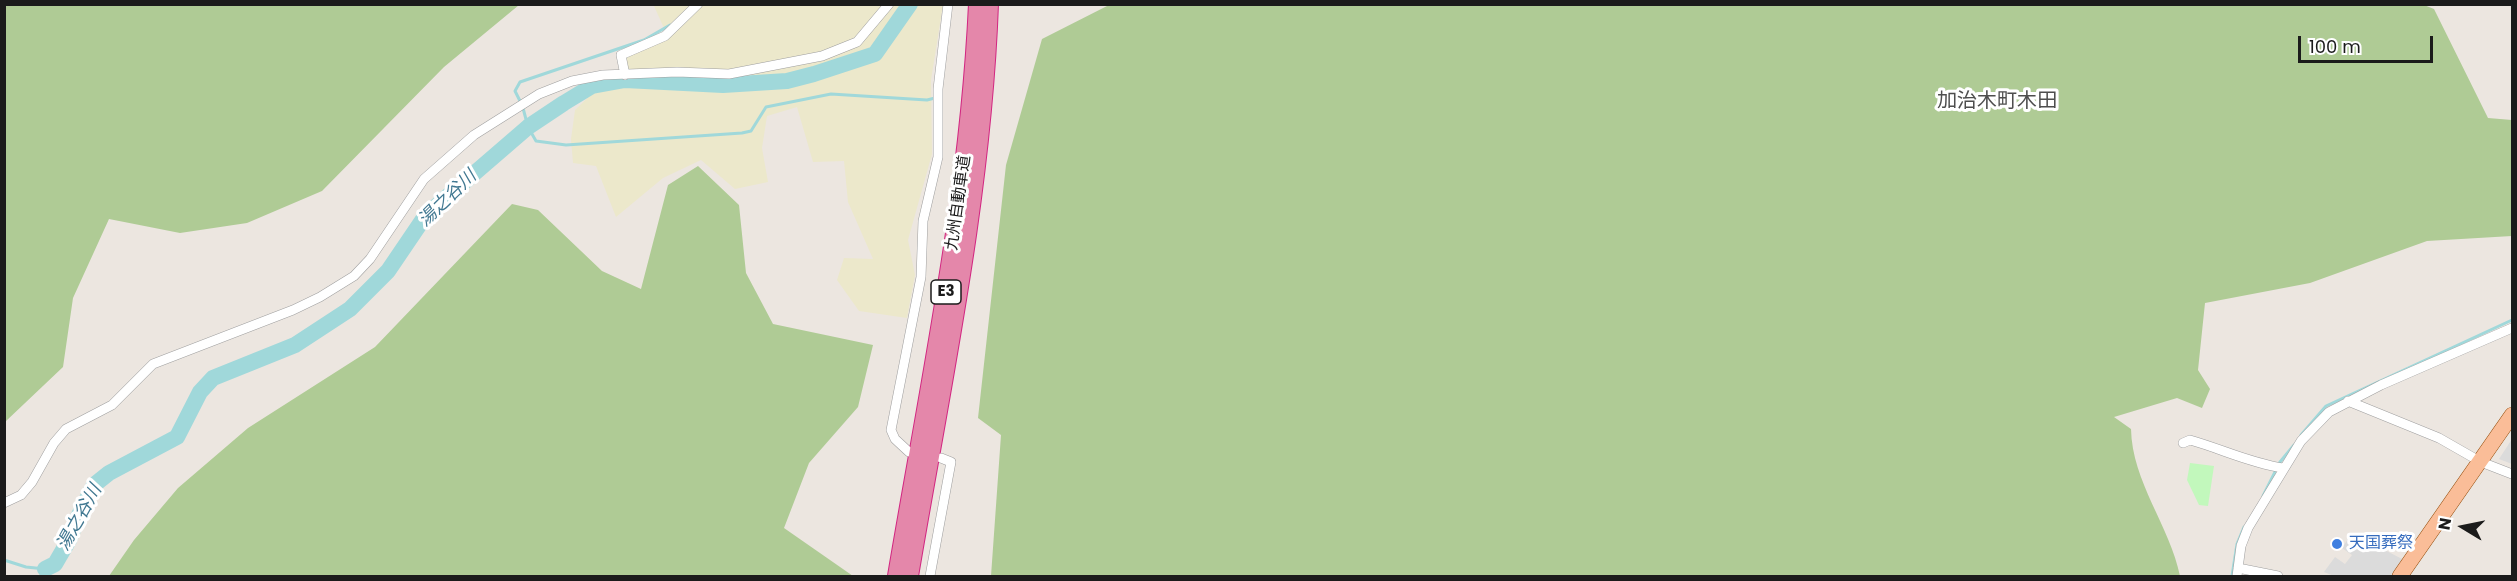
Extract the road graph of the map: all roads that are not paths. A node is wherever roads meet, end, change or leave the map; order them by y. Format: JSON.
{"nodes":[{"id":1,"x":698,"y":4,"type":"edge"},
{"id":2,"x":889,"y":4,"type":"edge"},
{"id":3,"x":948,"y":4,"type":"edge"},
{"id":4,"x":977,"y":4,"type":"edge"},
{"id":5,"x":990,"y":4,"type":"edge"},
{"id":6,"x":625,"y":75,"type":"junction"},
{"id":7,"x":2512,"y":328,"type":"edge"},
{"id":8,"x":2348,"y":401,"type":"junction"},
{"id":9,"x":2512,"y":415,"type":"edge"},
{"id":10,"x":2182,"y":443,"type":"dead end"},
{"id":11,"x":909,"y":452,"type":"dead end"},
{"id":12,"x":941,"y":458,"type":"dead end"},
{"id":13,"x":2481,"y":462,"type":"junction"},
{"id":14,"x":2279,"y":468,"type":"junction"},
{"id":15,"x":2512,"y":474,"type":"edge"},
{"id":16,"x":4,"y":503,"type":"edge"},
{"id":17,"x":2237,"y":572,"type":"edge"},
{"id":18,"x":896,"y":576,"type":"edge"},
{"id":19,"x":910,"y":576,"type":"edge"},
{"id":20,"x":930,"y":576,"type":"edge"},
{"id":21,"x":2278,"y":576,"type":"edge"},
{"id":22,"x":2400,"y":576,"type":"edge"}],
"edges":[{"from":1,"to":6,"type":"street"},
{"from":2,"to":6,"type":"street"},
{"from":3,"to":11,"type":"street"},
{"from":4,"to":18,"type":"highway","name":"九州自動車道","number":"E3"},
{"from":5,"to":19,"type":"highway","name":"九州自動車道","number":"E3"},
{"from":6,"to":16,"type":"street"},
{"from":7,"to":8,"type":"street"},
{"from":8,"to":13,"type":"street"},
{"from":8,"to":14,"type":"street"},
{"from":9,"to":13,"type":"main road"},
{"from":10,"to":14,"type":"street"},
{"from":12,"to":20,"type":"street"},
{"from":13,"to":15,"type":"street"},
{"from":13,"to":22,"type":"main road"},
{"from":14,"to":17,"type":"street"},
{"from":17,"to":21,"type":"street"}]}
